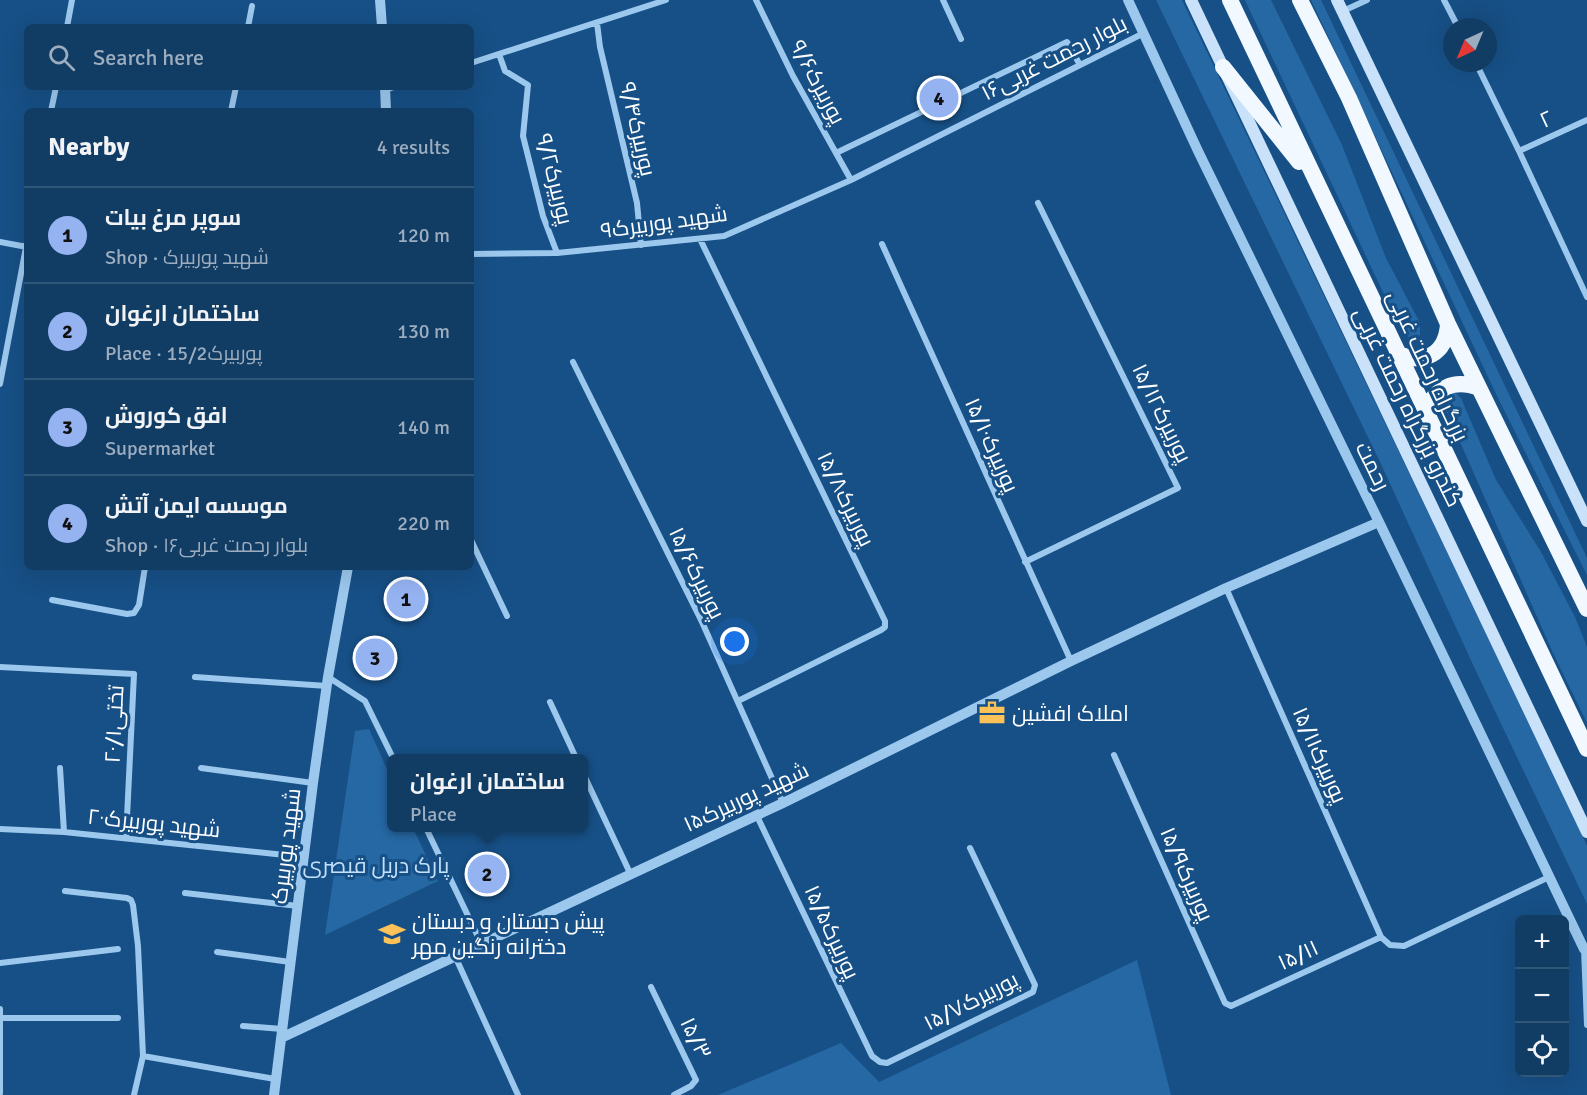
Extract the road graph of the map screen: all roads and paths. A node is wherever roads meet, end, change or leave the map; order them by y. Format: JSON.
{"nodes":[{"id":1,"x":72,"y":0,"type":"edge"},
{"id":2,"x":380,"y":0,"type":"edge"},
{"id":3,"x":666,"y":0,"type":"edge"},
{"id":4,"x":756,"y":0,"type":"edge"},
{"id":5,"x":943,"y":0,"type":"edge"},
{"id":6,"x":1128,"y":0,"type":"edge"},
{"id":7,"x":1191,"y":0,"type":"edge"},
{"id":8,"x":1230,"y":0,"type":"edge"},
{"id":9,"x":1299,"y":0,"type":"edge"},
{"id":10,"x":1366,"y":0,"type":"edge"},
{"id":11,"x":1444,"y":0,"type":"edge"},
{"id":12,"x":1340,"y":5,"type":"edge"},
{"id":13,"x":252,"y":6,"type":"dead end"},
{"id":14,"x":1453,"y":18,"type":"edge"},
{"id":15,"x":597,"y":23,"type":"junction"},
{"id":16,"x":68,"y":24,"type":"edge"},
{"id":17,"x":249,"y":24,"type":"edge"},
{"id":18,"x":382,"y":24,"type":"edge"},
{"id":19,"x":1144,"y":33,"type":"junction"},
{"id":20,"x":961,"y":39,"type":"dead end"},
{"id":21,"x":500,"y":54,"type":"junction"},
{"id":22,"x":474,"y":62,"type":"edge"},
{"id":23,"x":1080,"y":65,"type":"junction"},
{"id":24,"x":1223,"y":67,"type":"junction"},
{"id":25,"x":1480,"y":72,"type":"edge"},
{"id":26,"x":55,"y":90,"type":"edge"},
{"id":27,"x":235,"y":90,"type":"edge"},
{"id":28,"x":388,"y":90,"type":"edge"},
{"id":29,"x":52,"y":108,"type":"edge"},
{"id":30,"x":232,"y":108,"type":"edge"},
{"id":31,"x":386,"y":108,"type":"edge"},
{"id":32,"x":1587,"y":120,"type":"edge"},
{"id":33,"x":1519,"y":151,"type":"junction"},
{"id":34,"x":836,"y":153,"type":"junction"},
{"id":35,"x":851,"y":180,"type":"junction"},
{"id":36,"x":1317,"y":184,"type":"junction"},
{"id":37,"x":1038,"y":202,"type":"dead end"},
{"id":38,"x":700,"y":239,"type":"junction"},
{"id":39,"x":0,"y":242,"type":"edge"},
{"id":40,"x":641,"y":244,"type":"junction"},
{"id":41,"x":882,"y":244,"type":"dead end"},
{"id":42,"x":24,"y":245,"type":"edge"},
{"id":43,"x":557,"y":253,"type":"junction"},
{"id":44,"x":474,"y":254,"type":"edge"},
{"id":45,"x":24,"y":260,"type":"edge"},
{"id":46,"x":1587,"y":297,"type":"edge"},
{"id":47,"x":1448,"y":324,"type":"junction"},
{"id":48,"x":1397,"y":353,"type":"junction"},
{"id":49,"x":573,"y":362,"type":"dead end"},
{"id":50,"x":0,"y":384,"type":"edge"},
{"id":51,"x":1479,"y":388,"type":"junction"},
{"id":52,"x":1425,"y":413,"type":"junction"},
{"id":53,"x":1587,"y":521,"type":"edge"},
{"id":54,"x":1379,"y":522,"type":"junction"},
{"id":55,"x":474,"y":546,"type":"edge"},
{"id":56,"x":1025,"y":562,"type":"junction"},
{"id":57,"x":144,"y":570,"type":"edge"},
{"id":58,"x":347,"y":570,"type":"edge"},
{"id":59,"x":1226,"y":588,"type":"junction"},
{"id":60,"x":52,"y":600,"type":"dead end"},
{"id":61,"x":1587,"y":609,"type":"edge"},
{"id":62,"x":507,"y":616,"type":"dead end"},
{"id":63,"x":1071,"y":661,"type":"junction"},
{"id":64,"x":0,"y":668,"type":"edge"},
{"id":65,"x":195,"y":677,"type":"dead end"},
{"id":66,"x":328,"y":682,"type":"junction"},
{"id":67,"x":738,"y":701,"type":"junction"},
{"id":68,"x":550,"y":702,"type":"dead end"},
{"id":69,"x":1587,"y":749,"type":"edge"},
{"id":70,"x":391,"y":754,"type":"edge"},
{"id":71,"x":574,"y":754,"type":"edge"},
{"id":72,"x":1114,"y":755,"type":"dead end"},
{"id":73,"x":60,"y":768,"type":"dead end"},
{"id":74,"x":201,"y":768,"type":"dead end"},
{"id":75,"x":314,"y":783,"type":"junction"},
{"id":76,"x":588,"y":784,"type":"edge"},
{"id":77,"x":783,"y":803,"type":"junction"},
{"id":78,"x":756,"y":814,"type":"junction"},
{"id":79,"x":0,"y":829,"type":"edge"},
{"id":80,"x":64,"y":832,"type":"junction"},
{"id":81,"x":428,"y":832,"type":"edge"},
{"id":82,"x":1587,"y":832,"type":"edge"},
{"id":83,"x":126,"y":838,"type":"junction"},
{"id":84,"x":969,"y":848,"type":"dead end"},
{"id":85,"x":305,"y":857,"type":"junction"},
{"id":86,"x":630,"y":873,"type":"junction"},
{"id":87,"x":1549,"y":876,"type":"junction"},
{"id":88,"x":65,"y":891,"type":"dead end"},
{"id":89,"x":185,"y":893,"type":"dead end"},
{"id":90,"x":298,"y":906,"type":"junction"},
{"id":91,"x":1381,"y":937,"type":"junction"},
{"id":92,"x":482,"y":943,"type":"junction"},
{"id":93,"x":118,"y":949,"type":"dead end"},
{"id":94,"x":217,"y":952,"type":"dead end"},
{"id":95,"x":1585,"y":953,"type":"edge"},
{"id":96,"x":455,"y":956,"type":"junction"},
{"id":97,"x":290,"y":962,"type":"junction"},
{"id":98,"x":0,"y":963,"type":"edge"},
{"id":99,"x":651,"y":987,"type":"dead end"},
{"id":100,"x":1231,"y":1006,"type":"joint"},
{"id":101,"x":0,"y":1009,"type":"edge"},
{"id":102,"x":1,"y":1018,"type":"edge"},
{"id":103,"x":118,"y":1018,"type":"dead end"},
{"id":104,"x":1587,"y":1025,"type":"edge"},
{"id":105,"x":243,"y":1026,"type":"dead end"},
{"id":106,"x":281,"y":1034,"type":"junction"},
{"id":107,"x":143,"y":1056,"type":"junction"},
{"id":108,"x":880,"y":1062,"type":"joint"},
{"id":109,"x":275,"y":1079,"type":"junction"},
{"id":110,"x":0,"y":1093,"type":"edge"},
{"id":111,"x":134,"y":1095,"type":"edge"},
{"id":112,"x":274,"y":1095,"type":"edge"},
{"id":113,"x":518,"y":1095,"type":"edge"},
{"id":114,"x":674,"y":1095,"type":"edge"}],
"edges":[{"from":1,"to":16,"type":"street"},
{"from":2,"to":18,"type":"street"},
{"from":3,"to":15,"type":"street"},
{"from":4,"to":34,"type":"street","name":"پوربیرک۹/۶"},
{"from":5,"to":20,"type":"street"},
{"from":6,"to":19,"type":"street","name":"رحمت"},
{"from":7,"to":24,"type":"main road","name":"کندرو بزرگراه رحمت غربی"},
{"from":8,"to":36,"type":"highway","name":"بزرگراه رحمت غربی"},
{"from":9,"to":47,"type":"highway","name":"بزرگراه رحمت غربی"},
{"from":10,"to":12,"type":"street"},
{"from":11,"to":14,"type":"street"},
{"from":12,"to":53,"type":"main road"},
{"from":13,"to":17,"type":"street"},
{"from":15,"to":21,"type":"street"},
{"from":15,"to":40,"type":"street","name":"پوربیرک۹/۴"},
{"from":19,"to":23,"type":"street","name":"بلوار رحمت غربی۱۶"},
{"from":19,"to":54,"type":"street","name":"رحمت"},
{"from":21,"to":22,"type":"street"},
{"from":21,"to":43,"type":"street","name":"پوربیرک۹/۲"},
{"from":23,"to":34,"type":"street"},
{"from":23,"to":35,"type":"street","name":"بلوار رحمت غربی۱۶"},
{"from":24,"to":36,"type":"highway"},
{"from":24,"to":82,"type":"main road","name":"کندرو بزرگراه رحمت غربی"},
{"from":25,"to":33,"type":"street"},
{"from":26,"to":29,"type":"street"},
{"from":27,"to":30,"type":"street"},
{"from":28,"to":31,"type":"street"},
{"from":32,"to":33,"type":"street","name":"۲"},
{"from":33,"to":46,"type":"street"},
{"from":34,"to":35,"type":"street","name":"پوربیرک۹/۶"},
{"from":35,"to":38,"type":"street","name":"شهید پوربیرک۹"},
{"from":36,"to":48,"type":"highway","name":"بزرگراه رحمت غربی"},
{"from":37,"to":56,"type":"street","name":"پوربیرک۱۵/۱۲"},
{"from":38,"to":40,"type":"street","name":"شهید پوربیرک۹"},
{"from":38,"to":67,"type":"street","name":"پوربیرک۱۵/۸"},
{"from":39,"to":42,"type":"street"},
{"from":40,"to":43,"type":"street","name":"شهید پوربیرک۹"},
{"from":41,"to":56,"type":"street","name":"پوربیرک۱۵/۱۰"},
{"from":43,"to":44,"type":"street","name":"شهید پوربیرک۹"},
{"from":45,"to":50,"type":"street"},
{"from":47,"to":48,"type":"highway"},
{"from":47,"to":51,"type":"highway","name":"بزرگراه رحمت غربی"},
{"from":48,"to":52,"type":"highway","name":"بزرگراه رحمت غربی"},
{"from":49,"to":67,"type":"street","name":"پوربیرک۱۵/۶"},
{"from":51,"to":52,"type":"highway"},
{"from":51,"to":61,"type":"highway","name":"بزرگراه رحمت غربی"},
{"from":52,"to":69,"type":"highway","name":"بزرگراه رحمت غربی"},
{"from":54,"to":59,"type":"street","name":"شهید پوربیرک۱۵"},
{"from":54,"to":87,"type":"street","name":"رحمت"},
{"from":55,"to":62,"type":"street"},
{"from":56,"to":63,"type":"street","name":"پوربیرک۱۵/۱۰"},
{"from":57,"to":60,"type":"street"},
{"from":58,"to":66,"type":"street","name":"شهید پوربیرک"},
{"from":59,"to":63,"type":"street","name":"شهید پوربیرک۱۵"},
{"from":59,"to":91,"type":"street","name":"پوربیرک۱۵/۱۱"},
{"from":63,"to":77,"type":"street","name":"شهید پوربیرک۱۵"},
{"from":64,"to":83,"type":"street","name":"تختی۲۰/۱"},
{"from":65,"to":66,"type":"street"},
{"from":66,"to":70,"type":"street"},
{"from":66,"to":75,"type":"street","name":"شهید پوربیرک"},
{"from":67,"to":77,"type":"street","name":"پوربیرک۱۵/۶"},
{"from":68,"to":71,"type":"street"},
{"from":72,"to":100,"type":"street","name":"پوربیرک۱۵/۹"},
{"from":73,"to":80,"type":"street"},
{"from":74,"to":75,"type":"street"},
{"from":75,"to":85,"type":"street","name":"شهید پوربیرک"},
{"from":76,"to":86,"type":"street"},
{"from":77,"to":78,"type":"street","name":"شهید پوربیرک۱۵"},
{"from":78,"to":86,"type":"street","name":"شهید پوربیرک۱۵"},
{"from":78,"to":108,"type":"street","name":"پوربیرک۱۵/۵"},
{"from":79,"to":80,"type":"street","name":"شهید پوربیرک۲۰"},
{"from":80,"to":83,"type":"street","name":"شهید پوربیرک۲۰"},
{"from":81,"to":92,"type":"street"},
{"from":83,"to":85,"type":"street","name":"شهید پوربیرک۲۰"},
{"from":84,"to":108,"type":"street","name":"پوربیرک۱۵/۷"},
{"from":85,"to":90,"type":"street","name":"شهید پوربیرک"},
{"from":86,"to":92,"type":"street","name":"شهید پوربیرک۱۵"},
{"from":87,"to":91,"type":"street"},
{"from":87,"to":95,"type":"street","name":"رحمت"},
{"from":88,"to":107,"type":"street"},
{"from":89,"to":90,"type":"street"},
{"from":90,"to":97,"type":"street","name":"شهید پوربیرک"},
{"from":91,"to":100,"type":"street","name":"۱۵/۱۱"},
{"from":92,"to":96,"type":"street","name":"شهید پوربیرک۱۵"},
{"from":93,"to":98,"type":"street"},
{"from":94,"to":97,"type":"street"},
{"from":95,"to":104,"type":"street"},
{"from":96,"to":106,"type":"street","name":"شهید پوربیرک۱۵"},
{"from":96,"to":113,"type":"street"},
{"from":97,"to":106,"type":"street","name":"شهید پوربیرک"},
{"from":99,"to":114,"type":"street","name":"۱۵/۳"},
{"from":101,"to":102,"type":"street"},
{"from":102,"to":103,"type":"street"},
{"from":102,"to":110,"type":"street"},
{"from":105,"to":106,"type":"street"},
{"from":106,"to":109,"type":"street","name":"شهید پوربیرک"},
{"from":107,"to":109,"type":"street"},
{"from":107,"to":111,"type":"street"},
{"from":109,"to":112,"type":"street","name":"شهید پوربیرک"}]}
